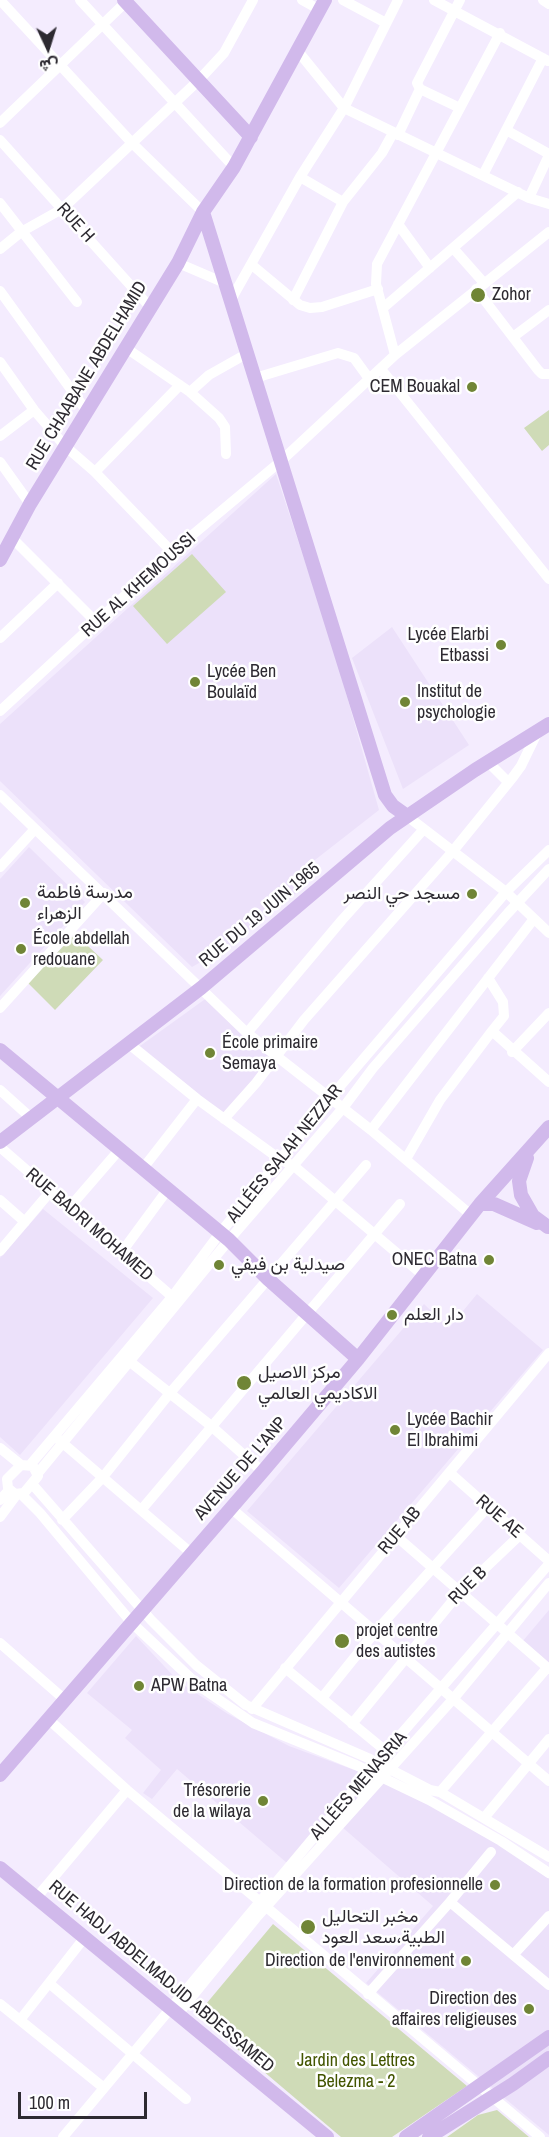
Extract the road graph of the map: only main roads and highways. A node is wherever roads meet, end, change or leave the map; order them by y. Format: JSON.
{"nodes":[{"id":1,"x":126,"y":1,"type":"edge"},
{"id":2,"x":322,"y":5,"type":"edge"},
{"id":3,"x":251,"y":137,"type":"junction"},
{"id":4,"x":203,"y":212,"type":"junction"},
{"id":5,"x":0,"y":557,"type":"edge"},
{"id":6,"x":543,"y":727,"type":"edge"},
{"id":7,"x":406,"y":816,"type":"junction"},
{"id":8,"x":0,"y":1050,"type":"edge"},
{"id":9,"x":57,"y":1096,"type":"junction"},
{"id":10,"x":549,"y":1127,"type":"edge"},
{"id":11,"x":0,"y":1142,"type":"edge"},
{"id":12,"x":530,"y":1150,"type":"junction"},
{"id":13,"x":480,"y":1204,"type":"junction"},
{"id":14,"x":549,"y":1227,"type":"edge"},
{"id":15,"x":358,"y":1359,"type":"junction"},
{"id":16,"x":0,"y":1775,"type":"edge"},
{"id":17,"x":1,"y":1872,"type":"edge"},
{"id":18,"x":549,"y":2037,"type":"edge"},
{"id":19,"x":549,"y":2058,"type":"edge"},
{"id":20,"x":327,"y":2137,"type":"edge"},
{"id":21,"x":406,"y":2137,"type":"edge"},
{"id":22,"x":429,"y":2137,"type":"edge"}],
"edges":[{"from":1,"to":3,"type":"main road"},
{"from":2,"to":3,"type":"main road","name":"RUE CHAABANE ABDELHAMID"},
{"from":3,"to":4,"type":"main road","name":"RUE CHAABANE ABDELHAMID"},
{"from":4,"to":5,"type":"main road","name":"RUE CHAABANE ABDELHAMID"},
{"from":4,"to":7,"type":"main road"},
{"from":6,"to":7,"type":"main road","name":"RUE DU 19 JUIN 1965"},
{"from":7,"to":9,"type":"main road","name":"RUE DU 19 JUIN 1965"},
{"from":8,"to":9,"type":"main road"},
{"from":9,"to":11,"type":"main road","name":"RUE DU 19 JUIN 1965"},
{"from":9,"to":15,"type":"main road"},
{"from":10,"to":12,"type":"main road","name":"AVENUE DE L'ANP"},
{"from":12,"to":13,"type":"main road","name":"AVENUE DE L'ANP"},
{"from":12,"to":14,"type":"main road"},
{"from":13,"to":14,"type":"main road"},
{"from":13,"to":15,"type":"main road","name":"AVENUE DE L'ANP"},
{"from":15,"to":16,"type":"main road","name":"AVENUE DE L'ANP"},
{"from":17,"to":20,"type":"main road","name":"RUE HADJ ABDELMADJID ABDESSAMED"},
{"from":18,"to":21,"type":"main road"},
{"from":19,"to":22,"type":"main road"}]}
